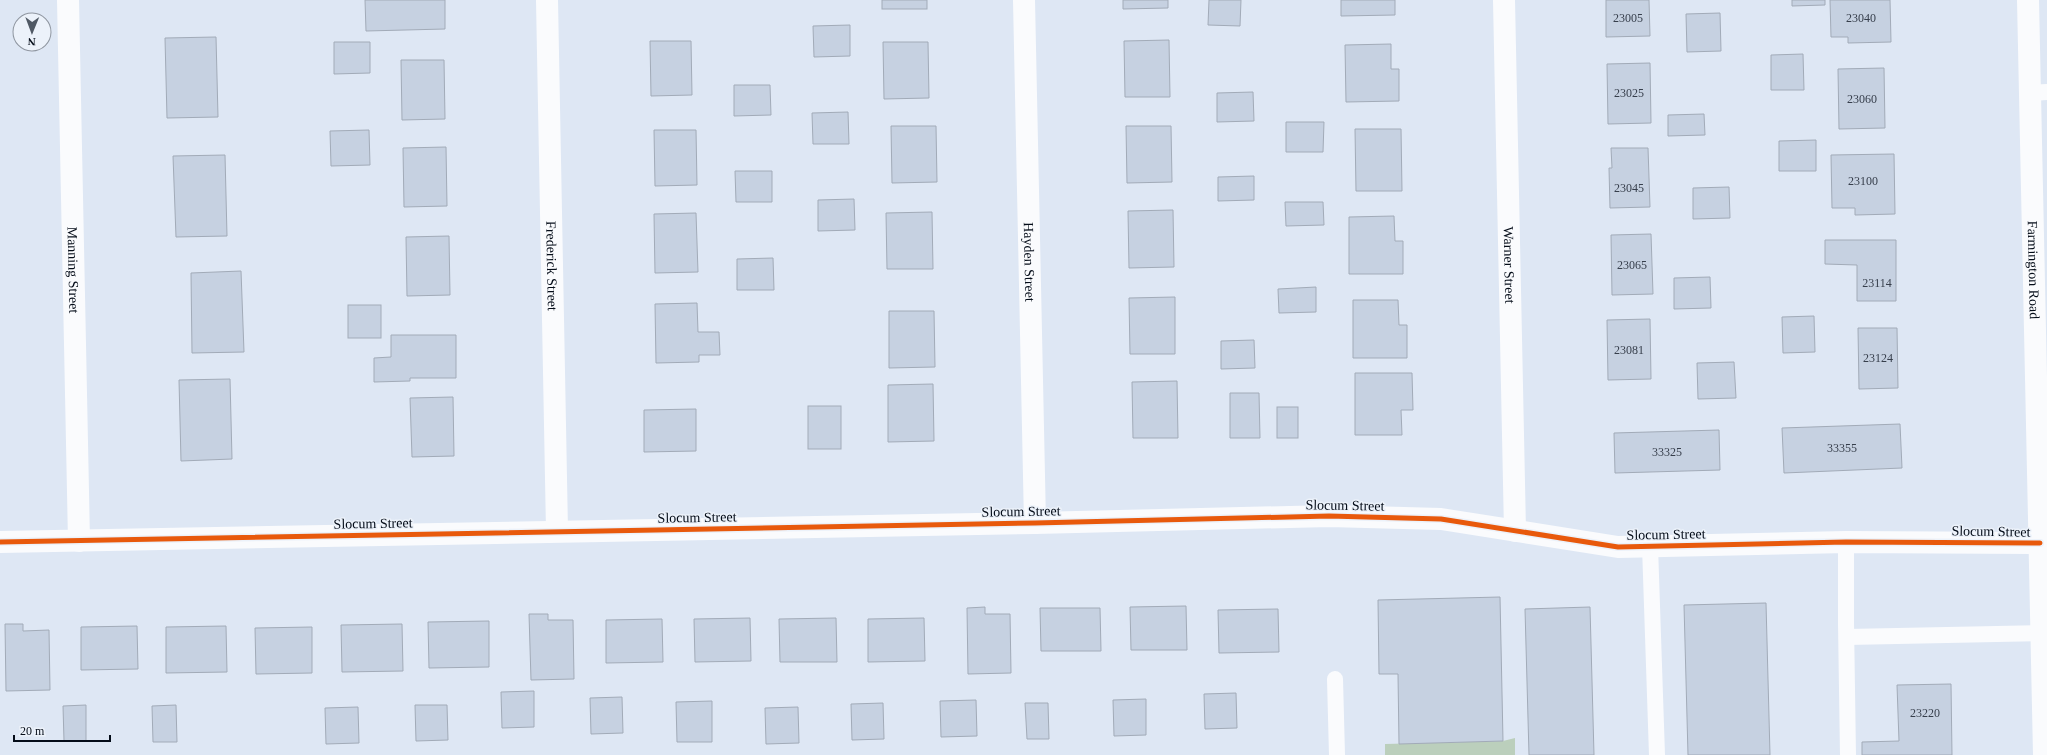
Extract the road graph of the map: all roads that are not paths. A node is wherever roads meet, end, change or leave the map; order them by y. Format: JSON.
{"nodes":[{"id":1,"x":68,"y":0,"type":"edge"},
{"id":2,"x":547,"y":0,"type":"edge"},
{"id":3,"x":1024,"y":0,"type":"edge"},
{"id":4,"x":1504,"y":0,"type":"edge"},
{"id":5,"x":2028,"y":0,"type":"edge"},
{"id":6,"x":2039,"y":93,"type":"edge"},
{"id":7,"x":1035,"y":523,"type":"junction"},
{"id":8,"x":557,"y":531,"type":"junction"},
{"id":9,"x":1515,"y":531,"type":"junction"},
{"id":10,"x":79,"y":541,"type":"junction"},
{"id":11,"x":0,"y":542,"type":"edge"},
{"id":12,"x":1846,"y":542,"type":"junction"},
{"id":13,"x":2043,"y":544,"type":"edge"},
{"id":14,"x":1650,"y":546,"type":"junction"},
{"id":15,"x":2042,"y":633,"type":"junction"},
{"id":16,"x":1847,"y":637,"type":"junction"},
{"id":17,"x":1335,"y":679,"type":"dead end"},
{"id":18,"x":1337,"y":755,"type":"edge"},
{"id":19,"x":1657,"y":755,"type":"edge"},
{"id":20,"x":1848,"y":755,"type":"edge"},
{"id":21,"x":2044,"y":755,"type":"edge"}],
"edges":[{"from":1,"to":10,"type":"street","name":"Manning Street"},
{"from":2,"to":8,"type":"street","name":"Frederick Street"},
{"from":3,"to":7,"type":"street","name":"Hayden Street"},
{"from":4,"to":9,"type":"street","name":"Warner Street"},
{"from":5,"to":6,"type":"street","name":"Farmington Road"},
{"from":6,"to":13,"type":"street","name":"Farmington Road"},
{"from":7,"to":8,"type":"street","name":"Slocum Street"},
{"from":7,"to":9,"type":"street","name":"Slocum Street"},
{"from":8,"to":10,"type":"street","name":"Slocum Street"},
{"from":9,"to":14,"type":"street","name":"Slocum Street"},
{"from":10,"to":11,"type":"street","name":"Slocum Street"},
{"from":12,"to":13,"type":"street","name":"Slocum Street"},
{"from":12,"to":14,"type":"street","name":"Slocum Street"},
{"from":12,"to":16,"type":"lane"},
{"from":13,"to":15,"type":"street","name":"Farmington Road"},
{"from":14,"to":19,"type":"lane"},
{"from":15,"to":16,"type":"lane"},
{"from":15,"to":21,"type":"street","name":"Farmington Road"},
{"from":16,"to":20,"type":"lane"},
{"from":17,"to":18,"type":"lane"}]}
